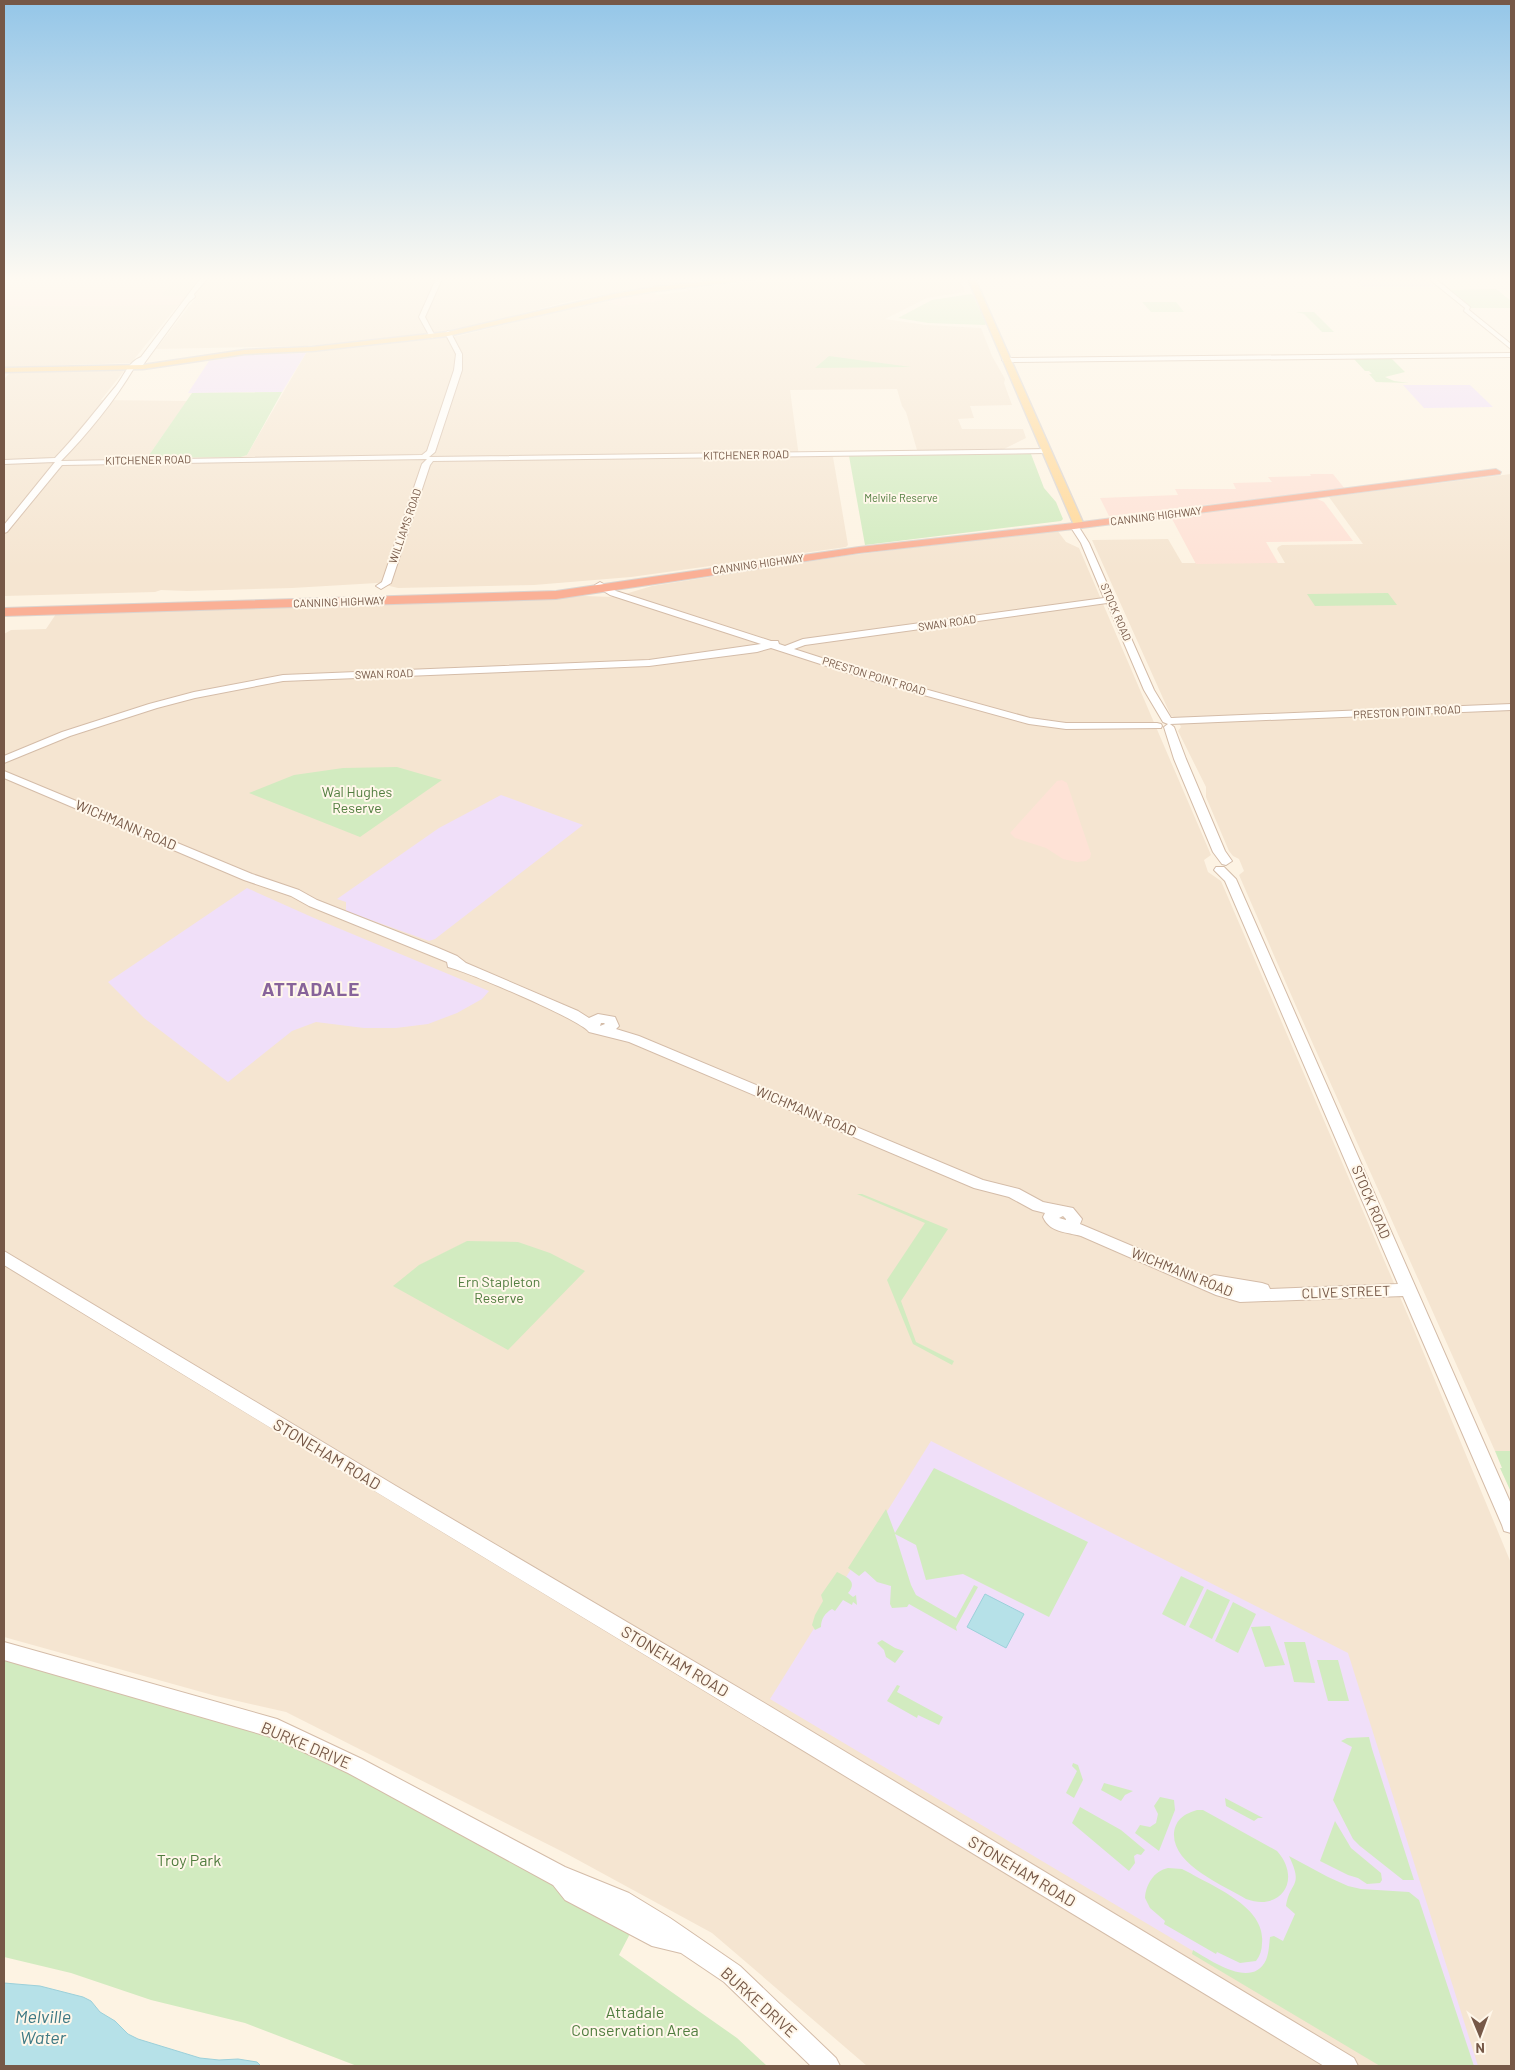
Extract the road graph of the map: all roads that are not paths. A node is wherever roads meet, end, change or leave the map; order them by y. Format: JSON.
{"nodes":[{"id":1,"x":127,"y":376,"type":"edge"},
{"id":2,"x":456,"y":376,"type":"edge"},
{"id":3,"x":1013,"y":376,"type":"edge"},
{"id":4,"x":1047,"y":452,"type":"junction"},
{"id":5,"x":428,"y":458,"type":"junction"},
{"id":6,"x":59,"y":461,"type":"junction"},
{"id":7,"x":4,"y":462,"type":"edge"},
{"id":8,"x":1511,"y":470,"type":"edge"},
{"id":9,"x":1318,"y":494,"type":"junction"},
{"id":10,"x":1076,"y":524,"type":"junction"},
{"id":11,"x":4,"y":530,"type":"edge"},
{"id":12,"x":381,"y":586,"type":"dead end"},
{"id":13,"x":606,"y":586,"type":"junction"},
{"id":14,"x":555,"y":592,"type":"junction"},
{"id":15,"x":1110,"y":600,"type":"junction"},
{"id":16,"x":4,"y":604,"type":"edge"},
{"id":17,"x":4,"y":612,"type":"edge"},
{"id":18,"x":774,"y":644,"type":"junction"},
{"id":19,"x":787,"y":648,"type":"junction"},
{"id":20,"x":1511,"y":707,"type":"edge"},
{"id":21,"x":1163,"y":724,"type":"junction"},
{"id":22,"x":4,"y":760,"type":"edge"},
{"id":23,"x":4,"y":774,"type":"edge"},
{"id":24,"x":4,"y":1257,"type":"edge"},
{"id":25,"x":1238,"y":1290,"type":"joint"},
{"id":26,"x":1409,"y":1290,"type":"junction"},
{"id":27,"x":1511,"y":1525,"type":"edge"},
{"id":28,"x":4,"y":1651,"type":"edge"},
{"id":29,"x":828,"y":2066,"type":"edge"},
{"id":30,"x":1346,"y":2066,"type":"edge"}],
"edges":[{"from":1,"to":6,"type":"street"},
{"from":2,"to":5,"type":"street","name":"WILLIAMS ROAD"},
{"from":3,"to":4,"type":"main road","name":"STOCK ROAD"},
{"from":4,"to":5,"type":"street","name":"KITCHENER ROAD"},
{"from":4,"to":10,"type":"main road","name":"STOCK ROAD"},
{"from":5,"to":6,"type":"street","name":"KITCHENER ROAD"},
{"from":5,"to":12,"type":"street","name":"WILLIAMS ROAD"},
{"from":6,"to":7,"type":"street","name":"KITCHENER ROAD"},
{"from":6,"to":11,"type":"street"},
{"from":8,"to":9,"type":"highway","name":"CANNING HIGHWAY"},
{"from":9,"to":10,"type":"highway","name":"CANNING HIGHWAY"},
{"from":9,"to":10,"type":"highway","name":"CANNING HIGHWAY"},
{"from":10,"to":13,"type":"highway","name":"CANNING HIGHWAY"},
{"from":10,"to":15,"type":"street","name":"STOCK ROAD"},
{"from":13,"to":14,"type":"highway","name":"CANNING HIGHWAY"},
{"from":13,"to":18,"type":"street","name":"PRESTON POINT ROAD"},
{"from":14,"to":16,"type":"highway","name":"CANNING HIGHWAY"},
{"from":14,"to":17,"type":"highway","name":"CANNING HIGHWAY"},
{"from":15,"to":19,"type":"street","name":"SWAN ROAD"},
{"from":15,"to":21,"type":"street","name":"STOCK ROAD"},
{"from":18,"to":19,"type":"street","name":"PRESTON POINT ROAD"},
{"from":18,"to":22,"type":"street","name":"SWAN ROAD"},
{"from":19,"to":21,"type":"street","name":"PRESTON POINT ROAD"},
{"from":20,"to":21,"type":"street","name":"PRESTON POINT ROAD"},
{"from":21,"to":26,"type":"street","name":"STOCK ROAD"},
{"from":23,"to":25,"type":"street","name":"WICHMANN ROAD"},
{"from":24,"to":30,"type":"street","name":"STONEHAM ROAD"},
{"from":25,"to":26,"type":"street","name":"CLIVE STREET"},
{"from":26,"to":27,"type":"street","name":"STOCK ROAD"},
{"from":28,"to":29,"type":"street","name":"BURKE DRIVE"}]}
